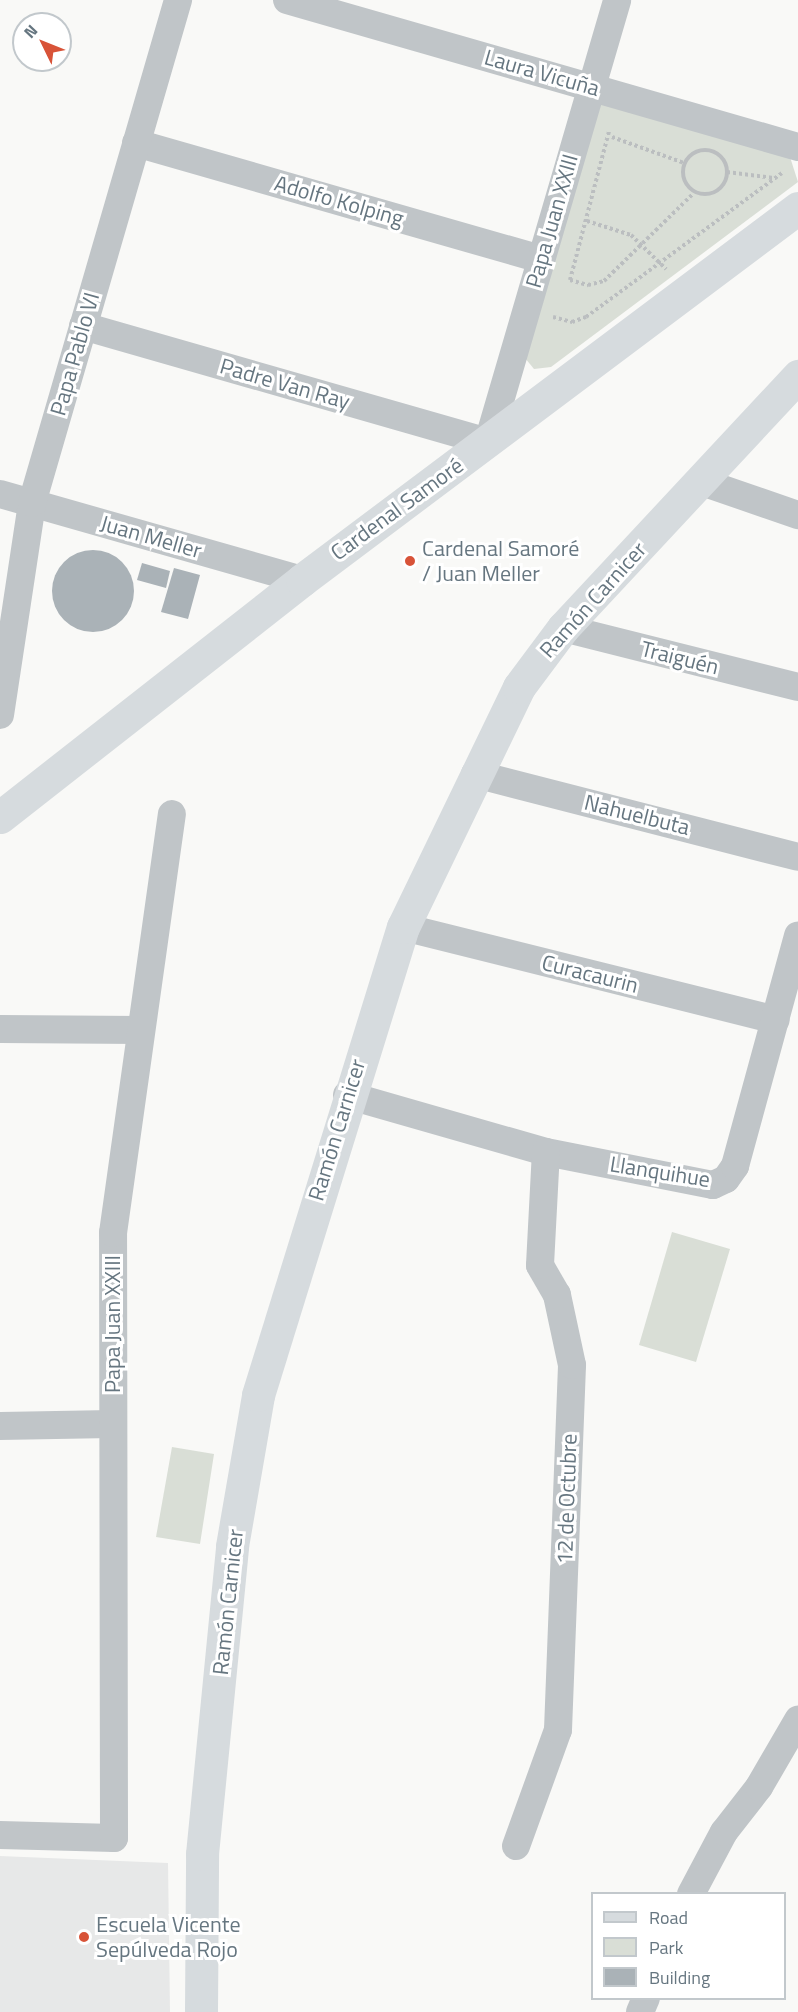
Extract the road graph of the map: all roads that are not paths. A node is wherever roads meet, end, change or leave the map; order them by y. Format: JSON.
{"nodes":[{"id":1,"x":178,"y":0,"type":"edge"},
{"id":2,"x":287,"y":0,"type":"edge"},
{"id":3,"x":617,"y":0,"type":"edge"},
{"id":4,"x":591,"y":87,"type":"junction"},
{"id":5,"x":136,"y":143,"type":"junction"},
{"id":6,"x":794,"y":157,"type":"edge"},
{"id":7,"x":798,"y":208,"type":"edge"},
{"id":8,"x":540,"y":265,"type":"junction"},
{"id":9,"x":83,"y":326,"type":"junction"},
{"id":10,"x":798,"y":376,"type":"edge"},
{"id":11,"x":488,"y":442,"type":"junction"},
{"id":12,"x":702,"y":482,"type":"junction"},
{"id":13,"x":0,"y":494,"type":"edge"},
{"id":14,"x":32,"y":503,"type":"junction"},
{"id":15,"x":798,"y":515,"type":"edge"},
{"id":16,"x":302,"y":580,"type":"junction"},
{"id":17,"x":563,"y":628,"type":"junction"},
{"id":18,"x":798,"y":687,"type":"edge"},
{"id":19,"x":0,"y":715,"type":"edge"},
{"id":20,"x":475,"y":774,"type":"junction"},
{"id":21,"x":172,"y":814,"type":"dead end"},
{"id":22,"x":0,"y":817,"type":"edge"},
{"id":23,"x":798,"y":857,"type":"edge"},
{"id":24,"x":403,"y":927,"type":"junction"},
{"id":25,"x":798,"y":935,"type":"edge"},
{"id":26,"x":776,"y":1020,"type":"junction"},
{"id":27,"x":0,"y":1029,"type":"edge"},
{"id":28,"x":141,"y":1030,"type":"junction"},
{"id":29,"x":347,"y":1095,"type":"junction"},
{"id":30,"x":546,"y":1152,"type":"junction"},
{"id":31,"x":112,"y":1424,"type":"junction"},
{"id":32,"x":0,"y":1426,"type":"edge"},
{"id":33,"x":798,"y":1720,"type":"edge"},
{"id":34,"x":0,"y":1835,"type":"edge"},
{"id":35,"x":516,"y":1846,"type":"dead end"},
{"id":36,"x":692,"y":1892,"type":"edge"},
{"id":37,"x":201,"y":2012,"type":"edge"}],
"edges":[{"from":1,"to":5,"type":"street","name":"Papa Pablo VI"},
{"from":2,"to":4,"type":"street","name":"Laura Vicuña"},
{"from":3,"to":4,"type":"street","name":"Papa Juan XXIII"},
{"from":4,"to":6,"type":"street","name":"Laura Vicuña"},
{"from":4,"to":8,"type":"street","name":"Papa Juan XXIII"},
{"from":5,"to":8,"type":"street","name":"Adolfo Kolping"},
{"from":5,"to":9,"type":"street","name":"Papa Pablo VI"},
{"from":7,"to":11,"type":"street","name":"Cardenal Samoré"},
{"from":8,"to":11,"type":"street","name":"Papa Juan XXIII"},
{"from":9,"to":11,"type":"street","name":"Padre Van Ray"},
{"from":9,"to":14,"type":"street","name":"Papa Pablo VI"},
{"from":10,"to":12,"type":"street","name":"Ramón Carnicer"},
{"from":11,"to":16,"type":"street","name":"Cardenal Samoré"},
{"from":12,"to":15,"type":"street"},
{"from":12,"to":17,"type":"street","name":"Ramón Carnicer"},
{"from":13,"to":14,"type":"street","name":"Juan Meller"},
{"from":14,"to":16,"type":"street","name":"Juan Meller"},
{"from":14,"to":19,"type":"street","name":"Papa Pablo VI"},
{"from":16,"to":22,"type":"street","name":"Cardenal Samoré"},
{"from":17,"to":18,"type":"street","name":"Traiguén"},
{"from":17,"to":20,"type":"street","name":"Ramón Carnicer"},
{"from":20,"to":23,"type":"street","name":"Nahuelbuta"},
{"from":20,"to":24,"type":"street","name":"Ramón Carnicer"},
{"from":21,"to":28,"type":"street","name":"Papa Juan XXIII"},
{"from":24,"to":26,"type":"street","name":"Curacaurin"},
{"from":24,"to":29,"type":"street","name":"Ramón Carnicer"},
{"from":25,"to":26,"type":"street","name":"Llanquihue"},
{"from":26,"to":30,"type":"street","name":"Llanquihue"},
{"from":27,"to":28,"type":"street"},
{"from":28,"to":31,"type":"street","name":"Papa Juan XXIII"},
{"from":29,"to":30,"type":"street","name":"Llanquihue"},
{"from":29,"to":37,"type":"street","name":"Ramón Carnicer"},
{"from":30,"to":35,"type":"street","name":"12 de Octubre"},
{"from":31,"to":32,"type":"street"},
{"from":31,"to":34,"type":"street","name":"Papa Juan XXIII"},
{"from":33,"to":36,"type":"street"}]}
